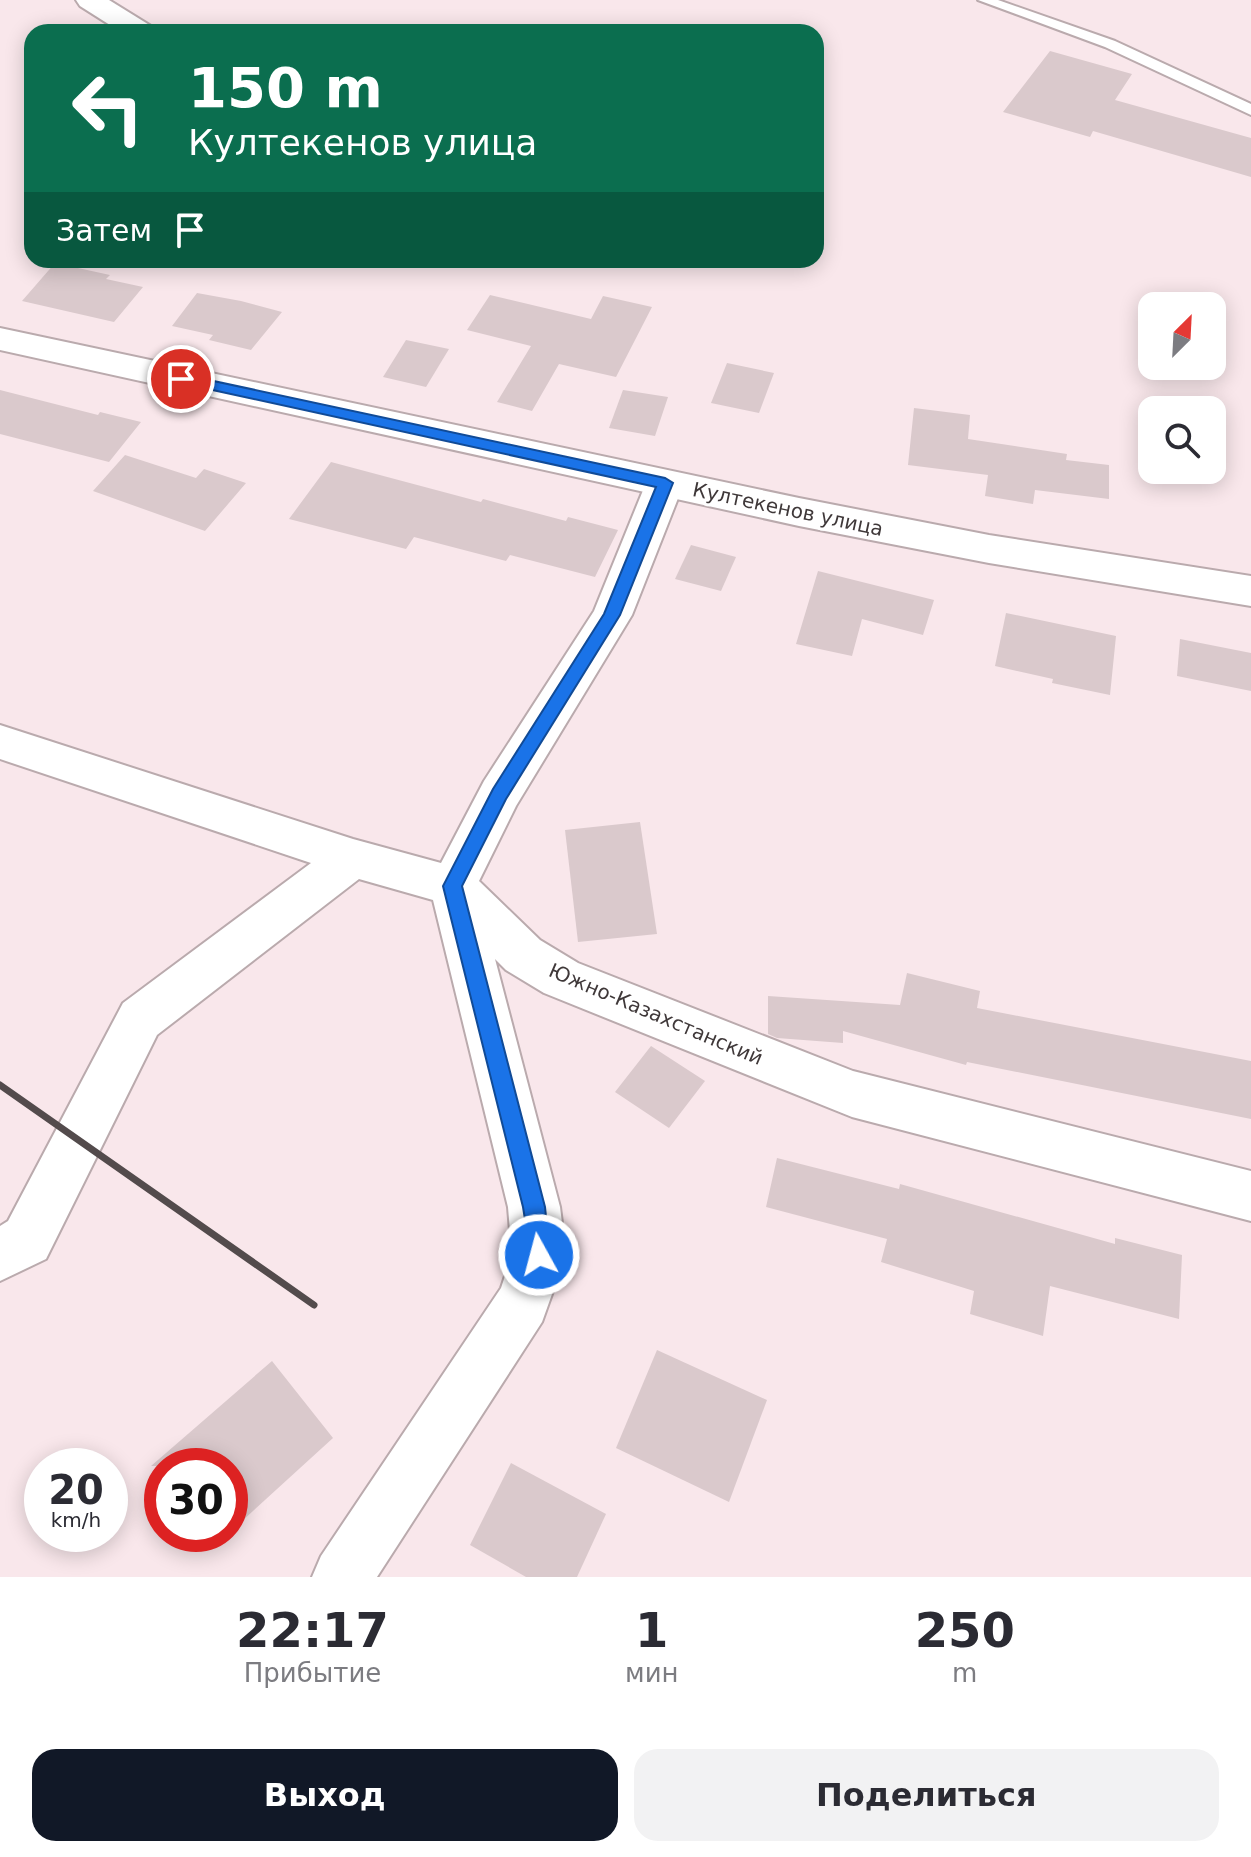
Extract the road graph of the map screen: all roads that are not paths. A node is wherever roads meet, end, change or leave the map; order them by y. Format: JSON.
{"nodes":[{"id":1,"x":90,"y":0,"type":"edge"},
{"id":2,"x":985,"y":0,"type":"edge"},
{"id":3,"x":128,"y":24,"type":"edge"},
{"id":4,"x":1251,"y":110,"type":"edge"},
{"id":5,"x":0,"y":339,"type":"edge"},
{"id":6,"x":665,"y":483,"type":"junction"},
{"id":7,"x":1251,"y":591,"type":"edge"},
{"id":8,"x":0,"y":742,"type":"edge"},
{"id":9,"x":353,"y":858,"type":"junction"},
{"id":10,"x":453,"y":886,"type":"junction"},
{"id":11,"x":1251,"y":1196,"type":"edge"},
{"id":12,"x":0,"y":1254,"type":"edge"},
{"id":13,"x":342,"y":1577,"type":"edge"}],
"edges":[{"from":1,"to":3,"type":"street"},
{"from":2,"to":4,"type":"lane"},
{"from":5,"to":6,"type":"street","name":"Култекенов улица"},
{"from":6,"to":7,"type":"street","name":"Култекенов улица"},
{"from":6,"to":10,"type":"street"},
{"from":8,"to":9,"type":"street","name":"Южно-Казахстанский"},
{"from":9,"to":10,"type":"street","name":"Южно-Казахстанский"},
{"from":9,"to":12,"type":"street"},
{"from":10,"to":11,"type":"street","name":"Южно-Казахстанский"},
{"from":10,"to":13,"type":"street"}]}
